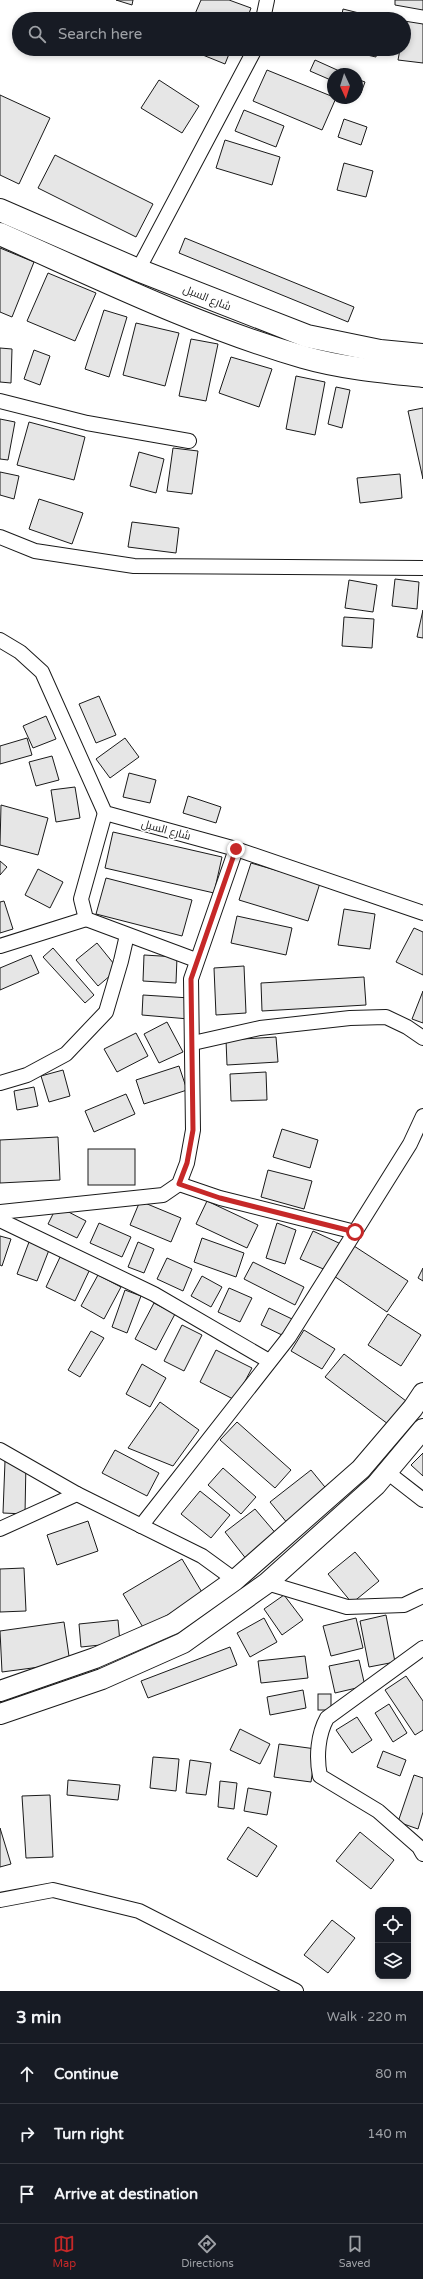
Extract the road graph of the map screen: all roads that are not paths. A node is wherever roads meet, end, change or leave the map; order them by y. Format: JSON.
{"nodes":[{"id":1,"x":267,"y":0,"type":"edge"},
{"id":2,"x":264,"y":12,"type":"edge"},
{"id":3,"x":251,"y":56,"type":"edge"},
{"id":4,"x":0,"y":210,"type":"edge"},
{"id":5,"x":0,"y":234,"type":"edge"},
{"id":6,"x":138,"y":270,"type":"junction"},
{"id":7,"x":423,"y":356,"type":"edge"},
{"id":8,"x":423,"y":376,"type":"edge"},
{"id":9,"x":0,"y":401,"type":"edge"},
{"id":10,"x":189,"y":441,"type":"dead end"},
{"id":11,"x":0,"y":537,"type":"edge"},
{"id":12,"x":423,"y":568,"type":"edge"},
{"id":13,"x":0,"y":640,"type":"edge"},
{"id":14,"x":105,"y":813,"type":"junction"},
{"id":15,"x":236,"y":849,"type":"junction"},
{"id":16,"x":423,"y":913,"type":"edge"},
{"id":17,"x":86,"y":919,"type":"junction"},
{"id":18,"x":127,"y":934,"type":"junction"},
{"id":19,"x":0,"y":946,"type":"edge"},
{"id":20,"x":196,"y":960,"type":"junction"},
{"id":21,"x":423,"y":1038,"type":"edge"},
{"id":22,"x":193,"y":1043,"type":"junction"},
{"id":23,"x":0,"y":1083,"type":"edge"},
{"id":24,"x":423,"y":1116,"type":"edge"},
{"id":25,"x":179,"y":1184,"type":"junction"},
{"id":26,"x":0,"y":1212,"type":"edge"},
{"id":27,"x":0,"y":1220,"type":"edge"},
{"id":28,"x":355,"y":1232,"type":"junction"},
{"id":29,"x":269,"y":1361,"type":"junction"},
{"id":30,"x":423,"y":1393,"type":"edge"},
{"id":31,"x":423,"y":1429,"type":"edge"},
{"id":32,"x":0,"y":1450,"type":"edge"},
{"id":33,"x":387,"y":1472,"type":"junction"},
{"id":34,"x":77,"y":1494,"type":"junction"},
{"id":35,"x":423,"y":1500,"type":"edge"},
{"id":36,"x":141,"y":1526,"type":"junction"},
{"id":37,"x":0,"y":1529,"type":"edge"},
{"id":38,"x":235,"y":1580,"type":"junction"},
{"id":39,"x":267,"y":1583,"type":"junction"},
{"id":40,"x":423,"y":1596,"type":"edge"},
{"id":41,"x":423,"y":1648,"type":"edge"},
{"id":42,"x":0,"y":1690,"type":"edge"},
{"id":43,"x":0,"y":1714,"type":"edge"},
{"id":44,"x":423,"y":1854,"type":"edge"},
{"id":45,"x":0,"y":1900,"type":"edge"},
{"id":46,"x":296,"y":1991,"type":"edge"}],
"edges":[{"from":1,"to":2,"type":"street"},
{"from":3,"to":6,"type":"street"},
{"from":4,"to":6,"type":"main road","name":"شارع السبل"},
{"from":5,"to":8,"type":"main road","name":"شارع السبل"},
{"from":6,"to":7,"type":"main road","name":"شارع السبل"},
{"from":9,"to":10,"type":"street"},
{"from":11,"to":12,"type":"street"},
{"from":13,"to":14,"type":"street"},
{"from":14,"to":15,"type":"street","name":"شارع السبل"},
{"from":14,"to":17,"type":"street"},
{"from":15,"to":16,"type":"street","name":"شارع السبل"},
{"from":15,"to":20,"type":"street"},
{"from":17,"to":18,"type":"street"},
{"from":17,"to":19,"type":"street"},
{"from":18,"to":20,"type":"street"},
{"from":18,"to":23,"type":"street"},
{"from":20,"to":22,"type":"street"},
{"from":21,"to":22,"type":"street"},
{"from":22,"to":25,"type":"street"},
{"from":24,"to":28,"type":"street"},
{"from":25,"to":26,"type":"street"},
{"from":25,"to":28,"type":"street"},
{"from":27,"to":29,"type":"street"},
{"from":28,"to":29,"type":"street"},
{"from":29,"to":36,"type":"street"},
{"from":30,"to":38,"type":"main road"},
{"from":31,"to":33,"type":"main road"},
{"from":32,"to":34,"type":"street"},
{"from":33,"to":35,"type":"street"},
{"from":33,"to":39,"type":"main road"},
{"from":34,"to":36,"type":"street"},
{"from":34,"to":37,"type":"street"},
{"from":36,"to":38,"type":"street"},
{"from":38,"to":42,"type":"main road"},
{"from":39,"to":40,"type":"street"},
{"from":39,"to":43,"type":"main road"},
{"from":41,"to":44,"type":"street"},
{"from":45,"to":46,"type":"street"}]}
